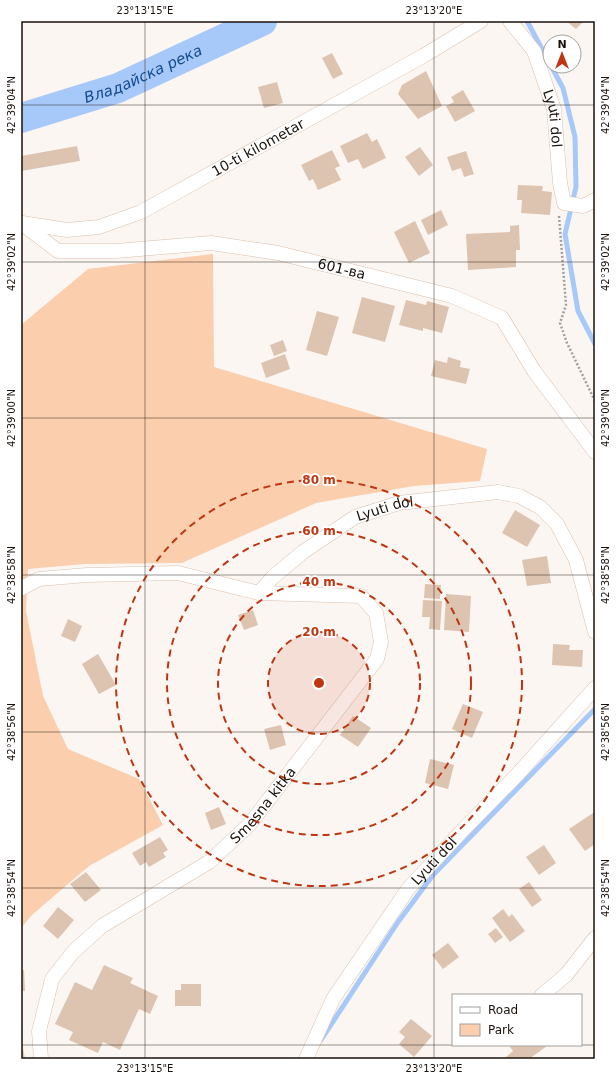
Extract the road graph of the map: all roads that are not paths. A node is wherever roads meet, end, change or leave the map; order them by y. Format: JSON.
{"nodes":[{"id":1,"x":481,"y":21,"type":"edge"},
{"id":2,"x":510,"y":21,"type":"edge"},
{"id":3,"x":589,"y":203,"type":"edge"},
{"id":4,"x":21,"y":223,"type":"edge"},
{"id":5,"x":595,"y":452,"type":"edge"},
{"id":6,"x":22,"y":588,"type":"edge"},
{"id":7,"x":259,"y":593,"type":"junction"},
{"id":8,"x":595,"y":632,"type":"edge"},
{"id":9,"x":595,"y":688,"type":"edge"},
{"id":10,"x":595,"y":938,"type":"edge"},
{"id":11,"x":543,"y":994,"type":"edge"},
{"id":12,"x":41,"y":1059,"type":"edge"},
{"id":13,"x":306,"y":1059,"type":"edge"}],
"edges":[{"from":1,"to":4,"type":"street","name":"10-ti kilometar"},
{"from":2,"to":3,"type":"street","name":"Lyuti dol"},
{"from":4,"to":5,"type":"street","name":"601-ва"},
{"from":6,"to":7,"type":"street"},
{"from":7,"to":8,"type":"street","name":"Lyuti dol"},
{"from":7,"to":12,"type":"street","name":"Smesna kitka"},
{"from":9,"to":13,"type":"street","name":"Lyuti dol"},
{"from":10,"to":11,"type":"street"}]}
